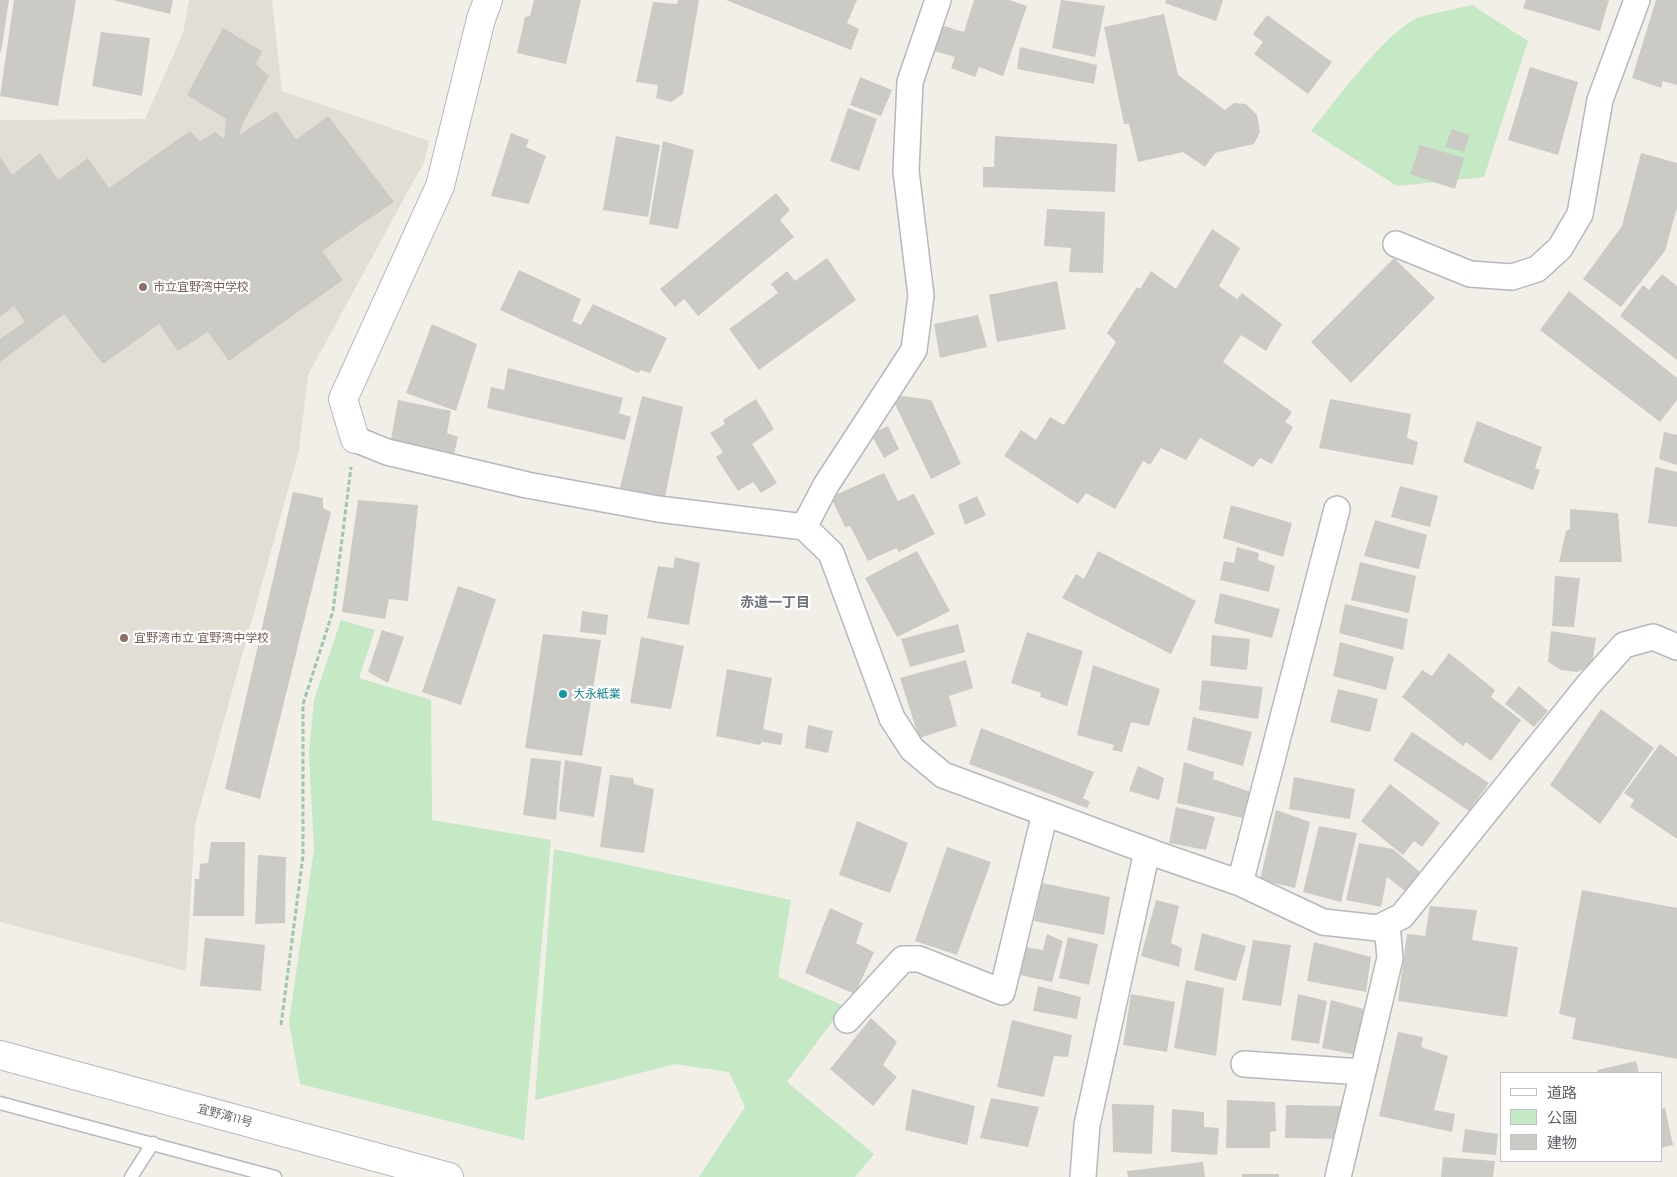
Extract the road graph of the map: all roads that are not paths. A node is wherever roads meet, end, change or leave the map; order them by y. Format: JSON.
{"nodes":[{"id":1,"x":488,"y":0,"type":"edge"},
{"id":2,"x":938,"y":0,"type":"edge"},
{"id":3,"x":1637,"y":0,"type":"edge"},
{"id":4,"x":1396,"y":244,"type":"dead end"},
{"id":5,"x":355,"y":439,"type":"joint"},
{"id":6,"x":1338,"y":509,"type":"dead end"},
{"id":7,"x":804,"y":526,"type":"junction"},
{"id":8,"x":1677,"y":647,"type":"edge"},
{"id":9,"x":1045,"y":813,"type":"junction"},
{"id":10,"x":1147,"y":851,"type":"junction"},
{"id":11,"x":1240,"y":883,"type":"junction"},
{"id":12,"x":1387,"y":924,"type":"junction"},
{"id":13,"x":847,"y":1020,"type":"dead end"},
{"id":14,"x":0,"y":1055,"type":"edge"},
{"id":15,"x":1244,"y":1064,"type":"dead end"},
{"id":16,"x":1362,"y":1072,"type":"junction"},
{"id":17,"x":0,"y":1102,"type":"edge"},
{"id":18,"x":152,"y":1143,"type":"junction"},
{"id":19,"x":130,"y":1177,"type":"edge"},
{"id":20,"x":275,"y":1177,"type":"edge"},
{"id":21,"x":449,"y":1177,"type":"edge"},
{"id":22,"x":1083,"y":1177,"type":"edge"},
{"id":23,"x":1338,"y":1177,"type":"edge"}],
"edges":[{"from":1,"to":5,"type":"street"},
{"from":2,"to":7,"type":"street"},
{"from":3,"to":4,"type":"street"},
{"from":5,"to":7,"type":"street"},
{"from":6,"to":11,"type":"street"},
{"from":7,"to":9,"type":"street"},
{"from":8,"to":12,"type":"street"},
{"from":9,"to":10,"type":"street"},
{"from":9,"to":13,"type":"street"},
{"from":10,"to":11,"type":"street"},
{"from":10,"to":22,"type":"street"},
{"from":11,"to":12,"type":"street"},
{"from":12,"to":16,"type":"street"},
{"from":14,"to":21,"type":"street","name":"宜野湾11号"},
{"from":15,"to":16,"type":"street"},
{"from":16,"to":23,"type":"street"},
{"from":17,"to":18,"type":"lane"},
{"from":18,"to":19,"type":"lane"},
{"from":18,"to":20,"type":"lane"}]}
